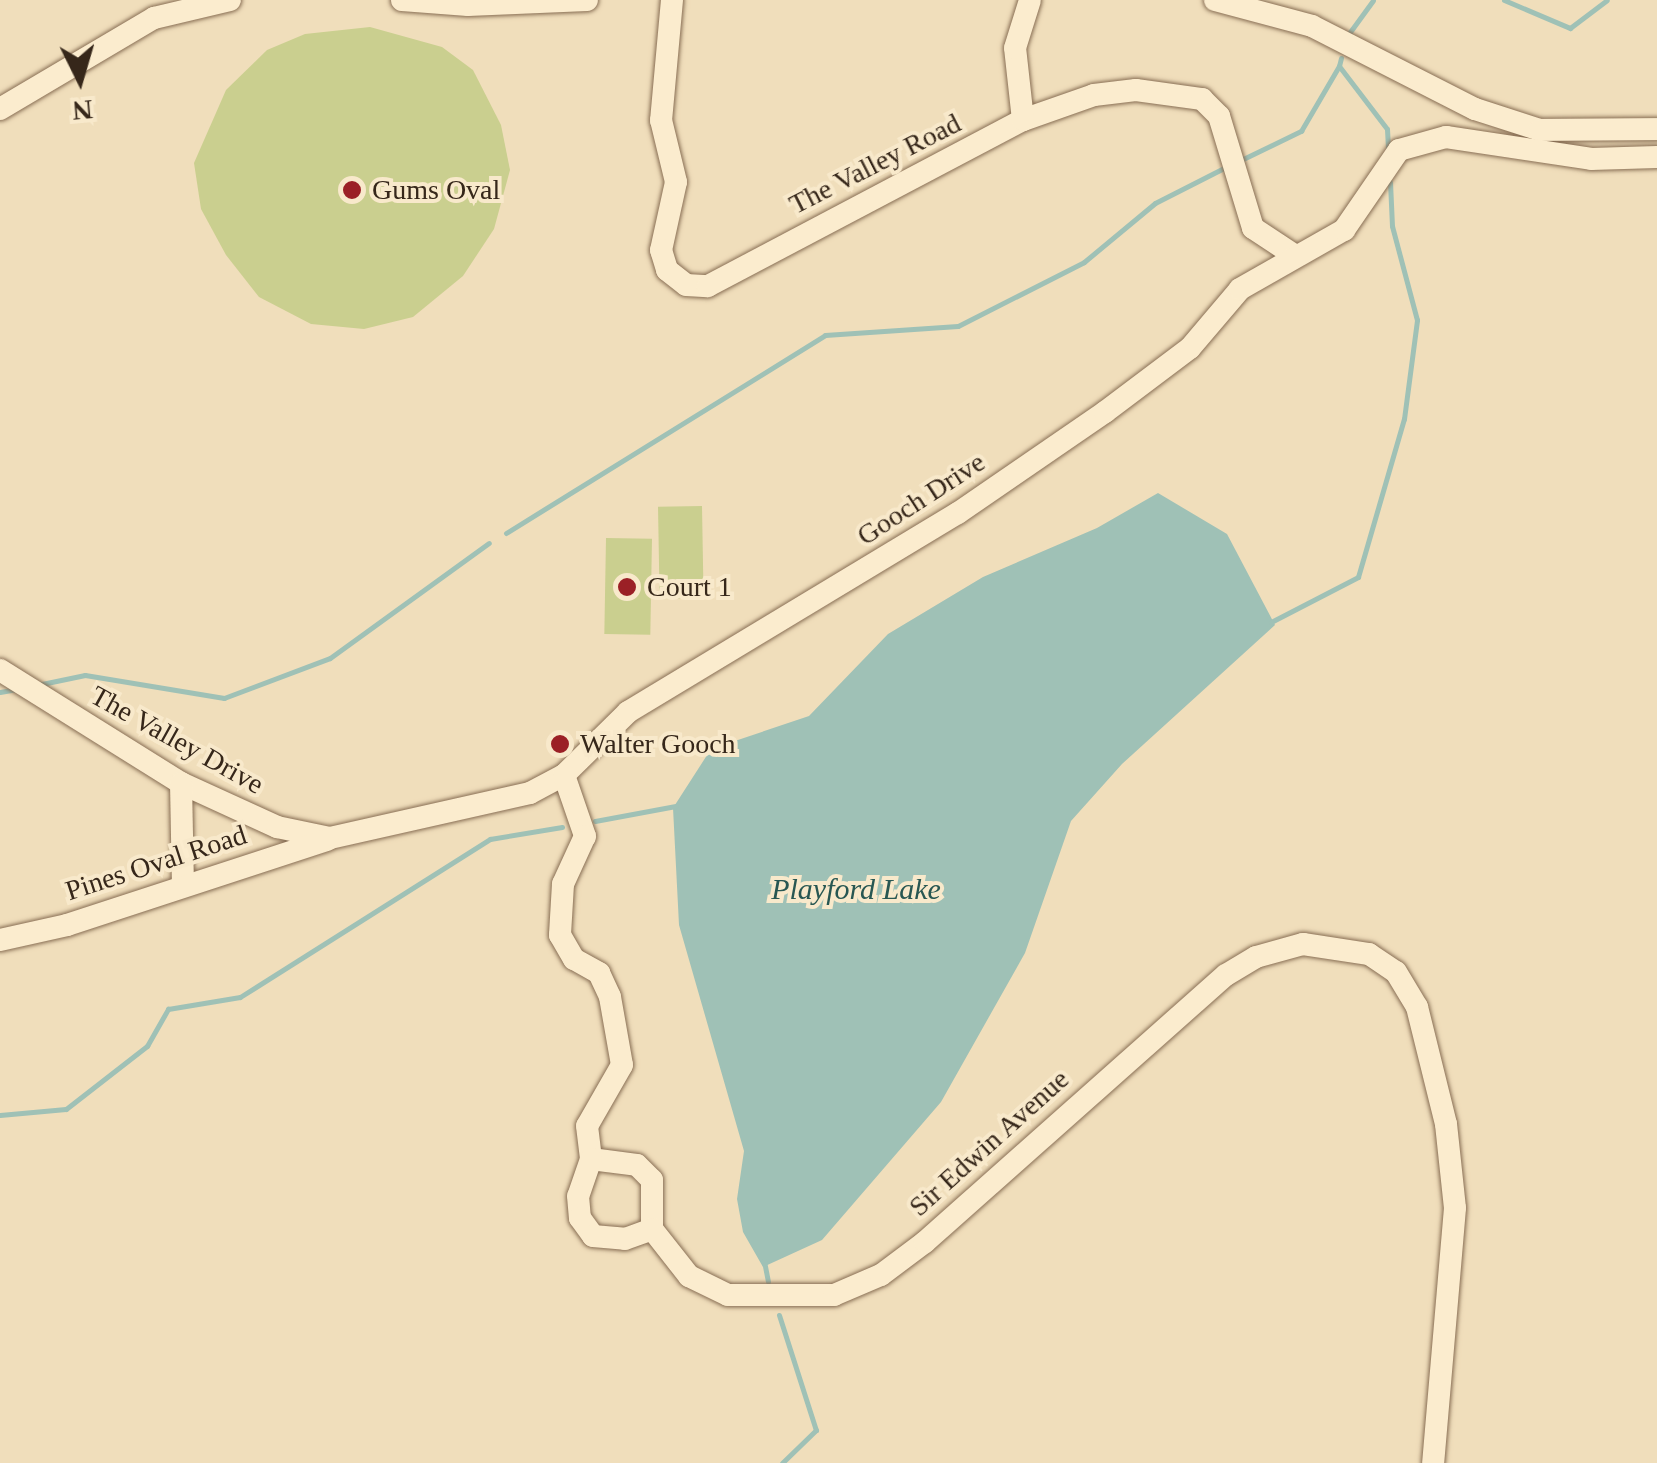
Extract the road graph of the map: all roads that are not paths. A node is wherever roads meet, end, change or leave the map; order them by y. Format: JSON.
{"nodes":[{"id":1,"x":230,"y":0,"type":"edge"},
{"id":2,"x":402,"y":0,"type":"edge"},
{"id":3,"x":586,"y":0,"type":"edge"},
{"id":4,"x":672,"y":0,"type":"edge"},
{"id":5,"x":1030,"y":0,"type":"edge"},
{"id":6,"x":1214,"y":0,"type":"edge"},
{"id":7,"x":428,"y":1,"type":"edge"},
{"id":8,"x":0,"y":109,"type":"edge"},
{"id":9,"x":1022,"y":120,"type":"junction"},
{"id":10,"x":1657,"y":129,"type":"edge"},
{"id":11,"x":1657,"y":157,"type":"edge"},
{"id":12,"x":1294,"y":255,"type":"junction"},
{"id":13,"x":6,"y":674,"type":"edge"},
{"id":14,"x":564,"y":775,"type":"junction"},
{"id":15,"x":181,"y":784,"type":"junction"},
{"id":16,"x":330,"y":838,"type":"junction"},
{"id":17,"x":183,"y":885,"type":"junction"},
{"id":18,"x":0,"y":940,"type":"edge"},
{"id":19,"x":591,"y":1159,"type":"junction"},
{"id":20,"x":652,"y":1229,"type":"junction"},
{"id":21,"x":1432,"y":1463,"type":"edge"}],
"edges":[{"from":1,"to":8,"type":"street"},
{"from":2,"to":7,"type":"street"},
{"from":3,"to":7,"type":"street"},
{"from":4,"to":9,"type":"street","name":"The Valley Road"},
{"from":5,"to":9,"type":"street"},
{"from":6,"to":10,"type":"street"},
{"from":9,"to":12,"type":"street","name":"The Valley Road"},
{"from":11,"to":12,"type":"street","name":"Gooch Drive"},
{"from":12,"to":14,"type":"street","name":"Gooch Drive"},
{"from":13,"to":15,"type":"street","name":"The Valley Drive"},
{"from":14,"to":16,"type":"street","name":"The Valley Drive"},
{"from":14,"to":19,"type":"street"},
{"from":15,"to":16,"type":"street","name":"The Valley Drive"},
{"from":15,"to":17,"type":"street"},
{"from":16,"to":17,"type":"street","name":"Pines Oval Road"},
{"from":17,"to":18,"type":"street","name":"Pines Oval Road"},
{"from":19,"to":20,"type":"street"},
{"from":19,"to":20,"type":"street"},
{"from":20,"to":21,"type":"street","name":"Sir Edwin Avenue"}]}
